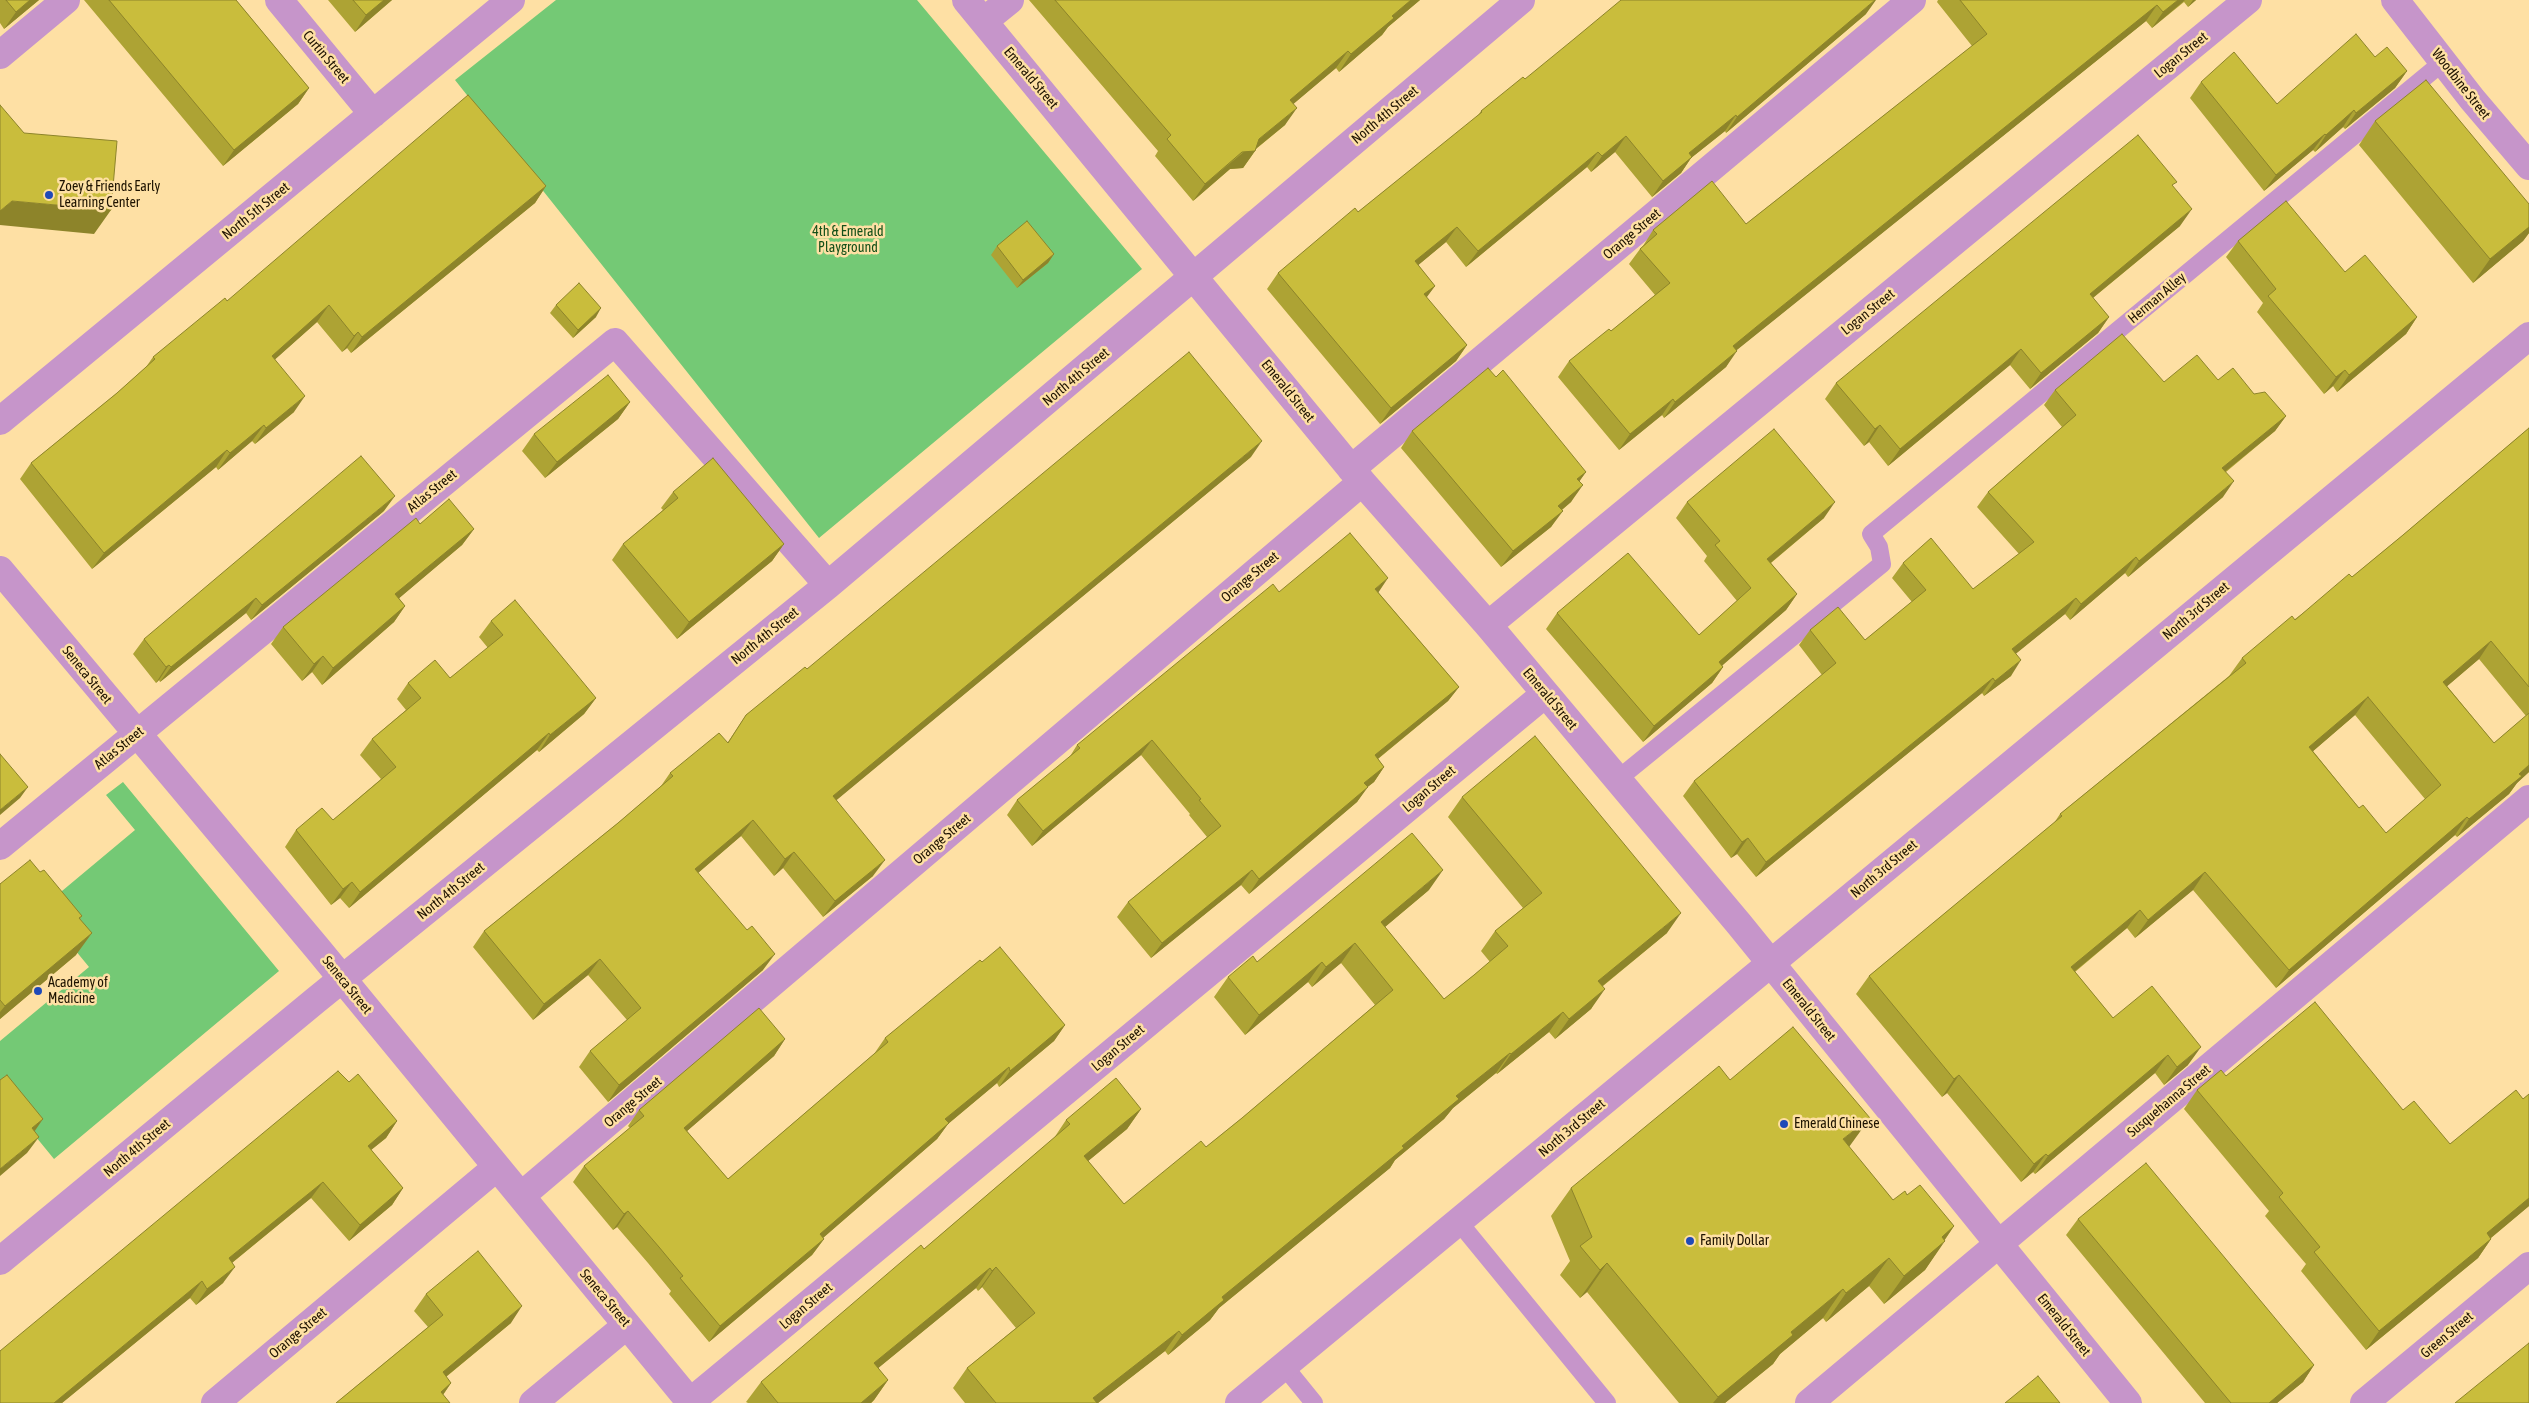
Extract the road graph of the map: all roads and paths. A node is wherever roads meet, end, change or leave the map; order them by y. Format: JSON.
{"nodes":[{"id":1,"x":66,"y":0,"type":"edge"},
{"id":2,"x":279,"y":0,"type":"edge"},
{"id":3,"x":511,"y":0,"type":"edge"},
{"id":4,"x":966,"y":0,"type":"edge"},
{"id":5,"x":1010,"y":0,"type":"edge"},
{"id":6,"x":1521,"y":0,"type":"edge"},
{"id":7,"x":1912,"y":0,"type":"edge"},
{"id":8,"x":2248,"y":0,"type":"edge"},
{"id":9,"x":2395,"y":0,"type":"edge"},
{"id":10,"x":984,"y":21,"type":"junction"},
{"id":11,"x":1,"y":53,"type":"edge"},
{"id":12,"x":2443,"y":62,"type":"junction"},
{"id":13,"x":373,"y":114,"type":"junction"},
{"id":14,"x":2529,"y":166,"type":"edge"},
{"id":15,"x":1196,"y":277,"type":"junction"},
{"id":16,"x":2529,"y":336,"type":"edge"},
{"id":17,"x":0,"y":421,"type":"edge"},
{"id":18,"x":1357,"y":475,"type":"junction"},
{"id":19,"x":0,"y":570,"type":"edge"},
{"id":20,"x":828,"y":585,"type":"junction"},
{"id":21,"x":1488,"y":625,"type":"junction"},
{"id":22,"x":1545,"y":694,"type":"junction"},
{"id":23,"x":135,"y":734,"type":"junction"},
{"id":24,"x":1618,"y":779,"type":"junction"},
{"id":25,"x":2529,"y":799,"type":"edge"},
{"id":26,"x":0,"y":846,"type":"edge"},
{"id":27,"x":1771,"y":963,"type":"junction"},
{"id":28,"x":343,"y":980,"type":"junction"},
{"id":29,"x":497,"y":1168,"type":"junction"},
{"id":30,"x":521,"y":1196,"type":"junction"},
{"id":31,"x":1458,"y":1221,"type":"junction"},
{"id":32,"x":1999,"y":1244,"type":"junction"},
{"id":33,"x":0,"y":1262,"type":"edge"},
{"id":34,"x":2529,"y":1266,"type":"edge"},
{"id":35,"x":626,"y":1324,"type":"junction"},
{"id":36,"x":1284,"y":1366,"type":"junction"},
{"id":37,"x":215,"y":1403,"type":"edge"},
{"id":38,"x":533,"y":1403,"type":"edge"},
{"id":39,"x":691,"y":1403,"type":"edge"},
{"id":40,"x":1239,"y":1403,"type":"edge"},
{"id":41,"x":1314,"y":1403,"type":"edge"},
{"id":42,"x":1607,"y":1403,"type":"edge"},
{"id":43,"x":1809,"y":1403,"type":"edge"},
{"id":44,"x":2128,"y":1403,"type":"edge"},
{"id":45,"x":2364,"y":1403,"type":"edge"}],
"edges":[{"from":1,"to":11,"type":"street"},
{"from":2,"to":13,"type":"street","name":"Curtin Street"},
{"from":3,"to":13,"type":"street","name":"North 5th Street"},
{"from":4,"to":10,"type":"street","name":"Emerald Street"},
{"from":5,"to":10,"type":"street"},
{"from":6,"to":15,"type":"street","name":"North 4th Street"},
{"from":7,"to":18,"type":"street","name":"Orange Street"},
{"from":8,"to":21,"type":"street","name":"Logan Street"},
{"from":9,"to":12,"type":"street","name":"Woodbine Street"},
{"from":10,"to":15,"type":"street","name":"Emerald Street"},
{"from":12,"to":14,"type":"street","name":"Woodbine Street"},
{"from":12,"to":24,"type":"lane","name":"Herman Alley"},
{"from":13,"to":17,"type":"street","name":"North 5th Street"},
{"from":15,"to":18,"type":"street","name":"Emerald Street"},
{"from":15,"to":20,"type":"street","name":"North 4th Street"},
{"from":16,"to":27,"type":"street","name":"North 3rd Street"},
{"from":18,"to":21,"type":"street","name":"Emerald Street"},
{"from":18,"to":30,"type":"street","name":"Orange Street"},
{"from":19,"to":23,"type":"street","name":"Seneca Street"},
{"from":20,"to":23,"type":"street","name":"Atlas Street"},
{"from":20,"to":28,"type":"street","name":"North 4th Street"},
{"from":21,"to":22,"type":"street","name":"Emerald Street"},
{"from":22,"to":24,"type":"street","name":"Emerald Street"},
{"from":22,"to":39,"type":"street","name":"Logan Street"},
{"from":23,"to":26,"type":"street","name":"Atlas Street"},
{"from":23,"to":28,"type":"street","name":"Seneca Street"},
{"from":24,"to":27,"type":"street","name":"Emerald Street"},
{"from":25,"to":32,"type":"street","name":"Susquehanna Street"},
{"from":27,"to":31,"type":"street","name":"North 3rd Street"},
{"from":27,"to":32,"type":"street","name":"Emerald Street"},
{"from":28,"to":29,"type":"street","name":"Seneca Street"},
{"from":28,"to":33,"type":"street","name":"North 4th Street"},
{"from":29,"to":30,"type":"street","name":"Seneca Street"},
{"from":29,"to":37,"type":"street","name":"Orange Street"},
{"from":30,"to":35,"type":"street","name":"Seneca Street"},
{"from":31,"to":36,"type":"street","name":"North 3rd Street"},
{"from":31,"to":42,"type":"lane"},
{"from":32,"to":43,"type":"street","name":"Susquehanna Street"},
{"from":32,"to":44,"type":"street","name":"Emerald Street"},
{"from":34,"to":45,"type":"street","name":"Green Street"},
{"from":35,"to":38,"type":"street"},
{"from":35,"to":39,"type":"street","name":"Seneca Street"},
{"from":36,"to":40,"type":"street","name":"North 3rd Street"},
{"from":36,"to":41,"type":"lane"}]}
